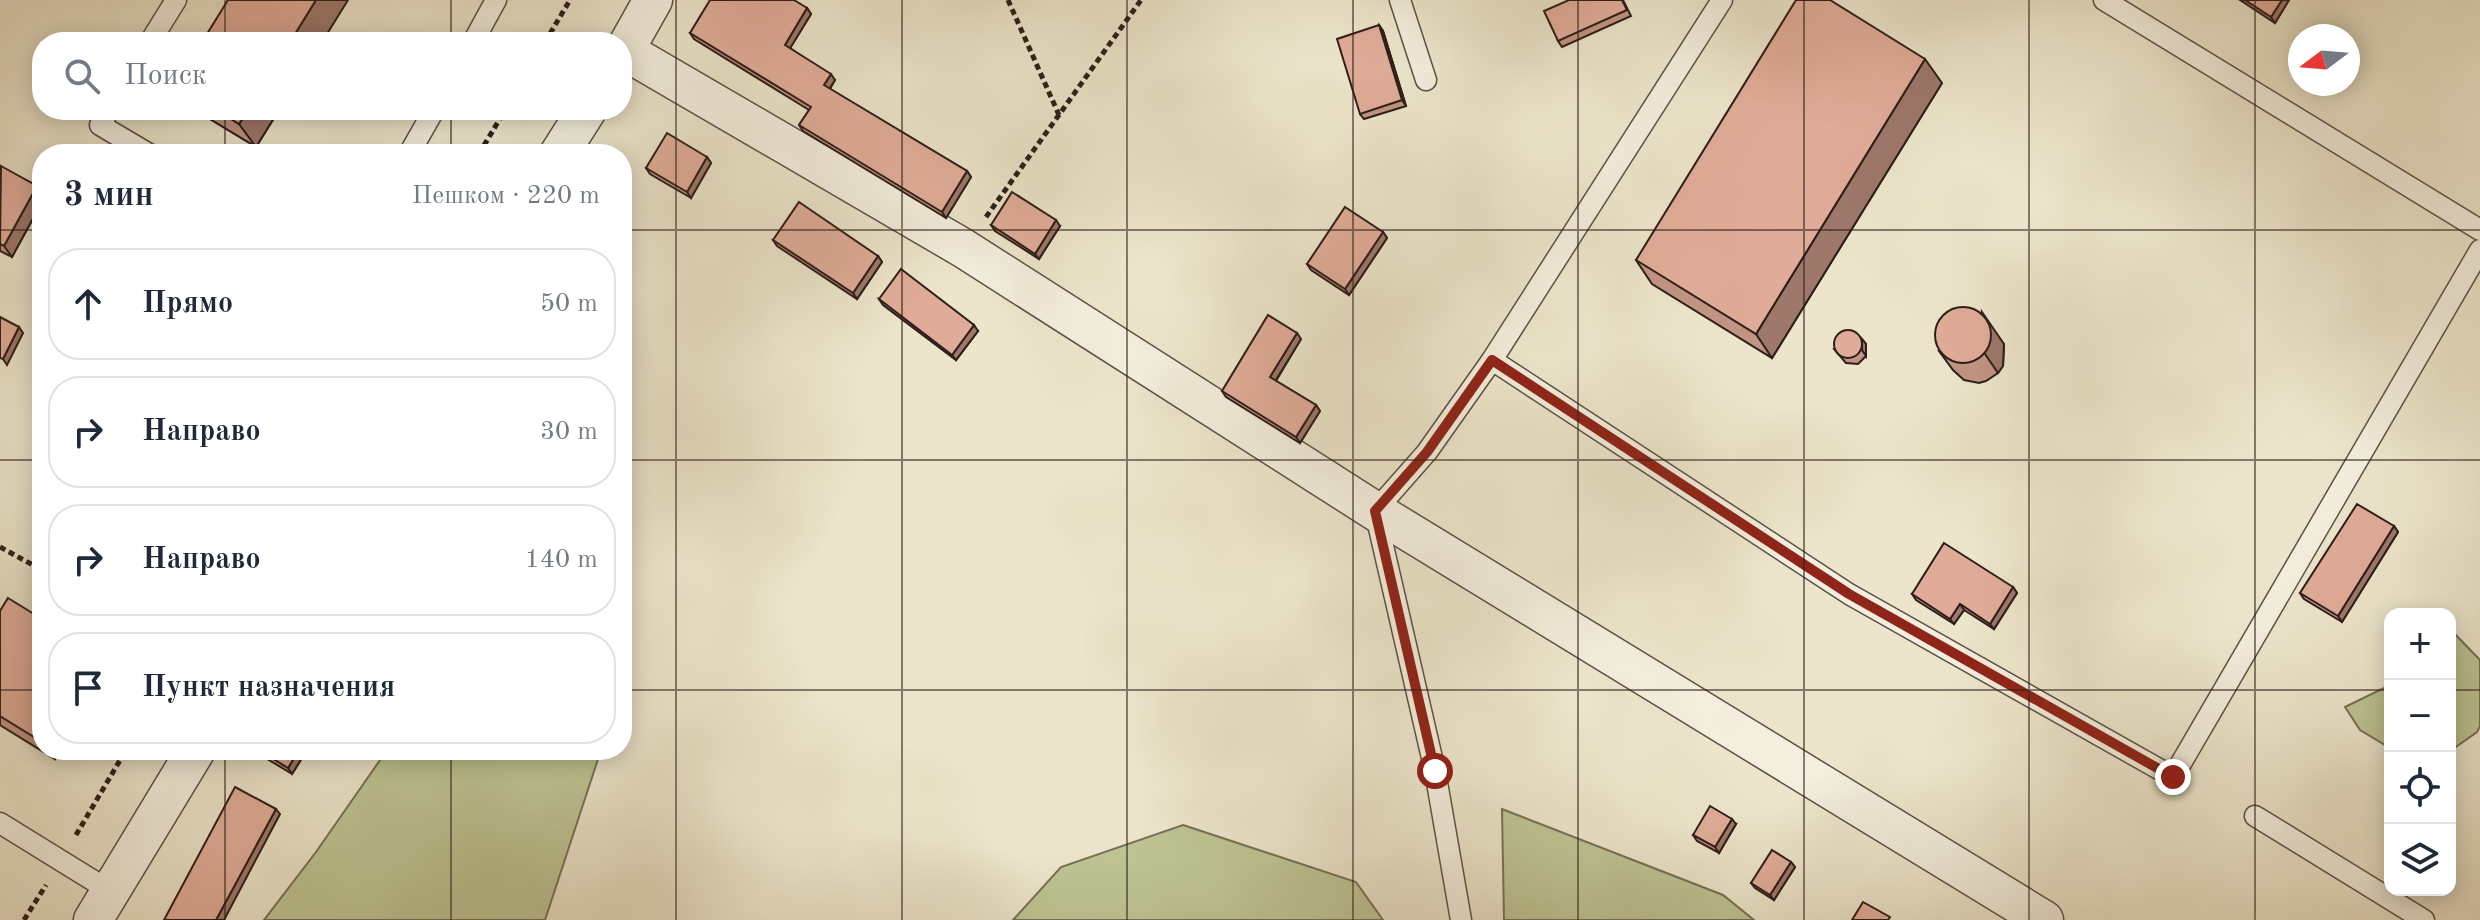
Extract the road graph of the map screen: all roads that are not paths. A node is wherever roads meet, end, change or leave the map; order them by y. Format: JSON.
{"nodes":[{"id":1,"x":176,"y":0,"type":"edge"},
{"id":2,"x":496,"y":0,"type":"edge"},
{"id":3,"x":653,"y":0,"type":"edge"},
{"id":4,"x":1400,"y":0,"type":"edge"},
{"id":5,"x":1722,"y":0,"type":"edge"},
{"id":6,"x":2104,"y":0,"type":"edge"},
{"id":7,"x":156,"y":32,"type":"edge"},
{"id":8,"x":478,"y":32,"type":"edge"},
{"id":9,"x":632,"y":37,"type":"edge"},
{"id":10,"x":632,"y":58,"type":"edge"},
{"id":11,"x":1426,"y":80,"type":"dead end"},
{"id":12,"x":103,"y":120,"type":"edge"},
{"id":13,"x":428,"y":120,"type":"edge"},
{"id":14,"x":581,"y":120,"type":"edge"},
{"id":15,"x":132,"y":144,"type":"edge"},
{"id":16,"x":415,"y":144,"type":"edge"},
{"id":17,"x":565,"y":144,"type":"edge"},
{"id":18,"x":2480,"y":230,"type":"edge"},
{"id":19,"x":2480,"y":250,"type":"edge"},
{"id":20,"x":1492,"y":360,"type":"junction"},
{"id":21,"x":1375,"y":511,"type":"junction"},
{"id":22,"x":190,"y":760,"type":"edge"},
{"id":23,"x":2255,"y":816,"type":"dead end"},
{"id":24,"x":0,"y":823,"type":"edge"},
{"id":25,"x":101,"y":906,"type":"edge"},
{"id":26,"x":1461,"y":920,"type":"edge"},
{"id":27,"x":2044,"y":920,"type":"edge"},
{"id":28,"x":2424,"y":920,"type":"edge"}],
"edges":[{"from":1,"to":7,"type":"lane"},
{"from":2,"to":8,"type":"lane"},
{"from":3,"to":9,"type":"street"},
{"from":4,"to":11,"type":"lane"},
{"from":5,"to":20,"type":"lane"},
{"from":6,"to":18,"type":"lane"},
{"from":10,"to":21,"type":"street"},
{"from":12,"to":15,"type":"lane"},
{"from":13,"to":16,"type":"lane"},
{"from":14,"to":17,"type":"street"},
{"from":19,"to":20,"type":"lane"},
{"from":20,"to":21,"type":"lane"},
{"from":21,"to":26,"type":"lane"},
{"from":21,"to":27,"type":"street"},
{"from":22,"to":25,"type":"street"},
{"from":23,"to":28,"type":"lane"},
{"from":24,"to":25,"type":"lane"}]}
